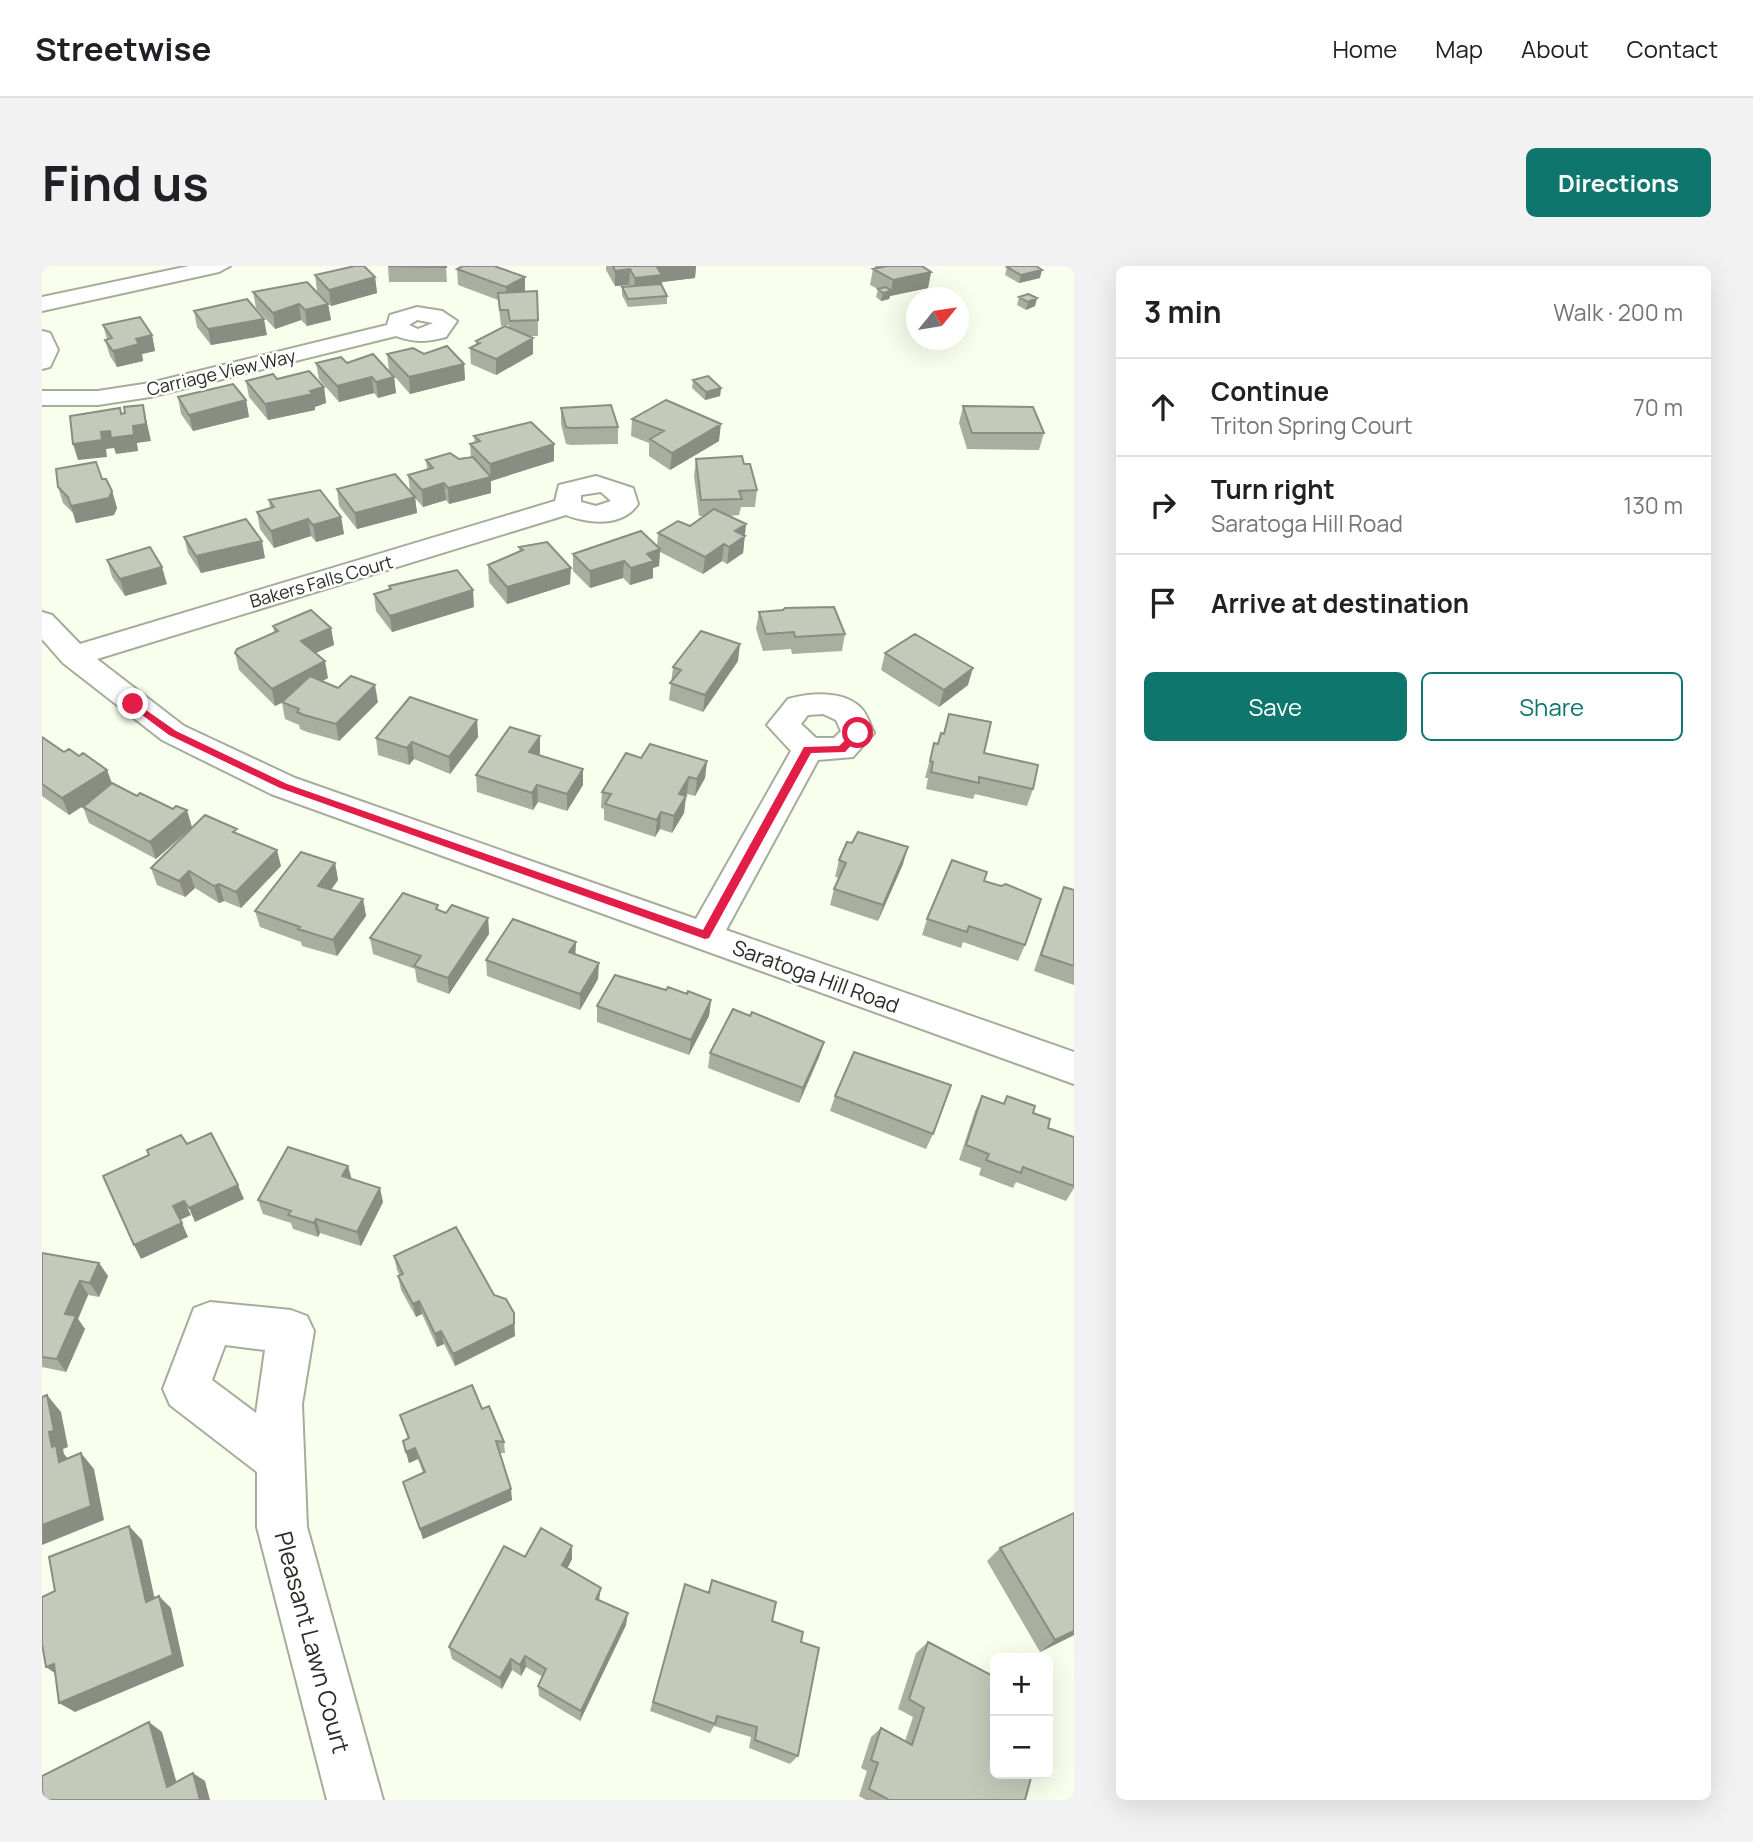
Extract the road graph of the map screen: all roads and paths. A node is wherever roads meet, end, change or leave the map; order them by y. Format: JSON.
{"nodes":[{"id":1,"x":219,"y":266,"type":"edge"},
{"id":2,"x":42,"y":304,"type":"edge"},
{"id":3,"x":398,"y":329,"type":"dead end"},
{"id":4,"x":42,"y":338,"type":"edge"},
{"id":5,"x":42,"y":362,"type":"edge"},
{"id":6,"x":42,"y":398,"type":"edge"},
{"id":7,"x":568,"y":506,"type":"dead end"},
{"id":8,"x":42,"y":621,"type":"edge"},
{"id":9,"x":75,"y":656,"type":"junction"},
{"id":10,"x":808,"y":749,"type":"dead end"},
{"id":11,"x":705,"y":935,"type":"junction"},
{"id":12,"x":1074,"y":1068,"type":"edge"},
{"id":13,"x":278,"y":1459,"type":"dead end"},
{"id":14,"x":355,"y":1800,"type":"edge"}],
"edges":[{"from":1,"to":2,"type":"street"},
{"from":3,"to":6,"type":"street","name":"Carriage View Way"},
{"from":4,"to":5,"type":"street"},
{"from":7,"to":9,"type":"street","name":"Bakers Falls Court"},
{"from":8,"to":9,"type":"street","name":"Saratoga Hill Road"},
{"from":9,"to":11,"type":"street","name":"Saratoga Hill Road"},
{"from":10,"to":11,"type":"street"},
{"from":11,"to":12,"type":"street","name":"Saratoga Hill Road"},
{"from":13,"to":14,"type":"street","name":"Pleasant Lawn Court"}]}
